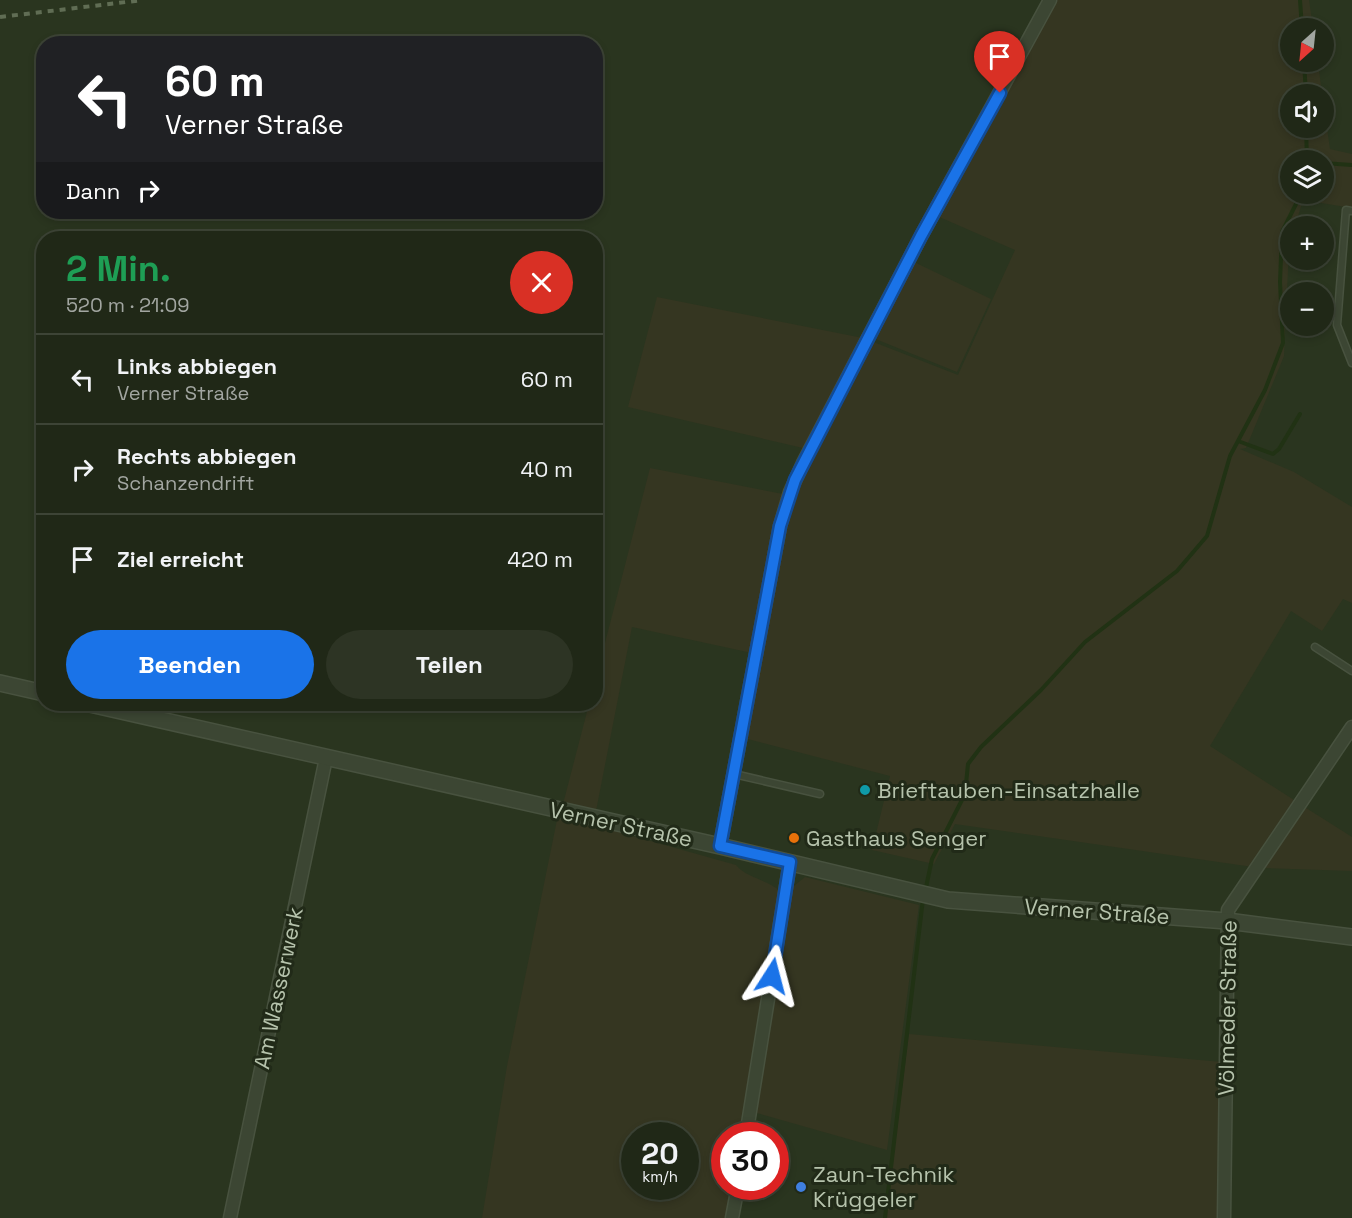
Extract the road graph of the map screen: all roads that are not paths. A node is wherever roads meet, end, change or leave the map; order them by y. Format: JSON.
{"nodes":[{"id":1,"x":1050,"y":0,"type":"edge"},
{"id":2,"x":1352,"y":211,"type":"edge"},
{"id":3,"x":1352,"y":363,"type":"edge"},
{"id":4,"x":1315,"y":647,"type":"dead end"},
{"id":5,"x":1352,"y":671,"type":"edge"},
{"id":6,"x":0,"y":683,"type":"edge"},
{"id":7,"x":36,"y":691,"type":"edge"},
{"id":8,"x":120,"y":711,"type":"edge"},
{"id":9,"x":1352,"y":727,"type":"edge"},
{"id":10,"x":326,"y":759,"type":"junction"},
{"id":11,"x":733,"y":774,"type":"junction"},
{"id":12,"x":819,"y":794,"type":"dead end"},
{"id":13,"x":720,"y":846,"type":"junction"},
{"id":14,"x":790,"y":862,"type":"junction"},
{"id":15,"x":1227,"y":921,"type":"junction"},
{"id":16,"x":1352,"y":937,"type":"edge"},
{"id":17,"x":748,"y":1122,"type":"edge"},
{"id":18,"x":735,"y":1200,"type":"edge"},
{"id":19,"x":230,"y":1218,"type":"edge"},
{"id":20,"x":732,"y":1218,"type":"edge"},
{"id":21,"x":1224,"y":1218,"type":"edge"}],
"edges":[{"from":1,"to":11,"type":"street"},
{"from":2,"to":3,"type":"lane"},
{"from":4,"to":5,"type":"lane"},
{"from":6,"to":7,"type":"street"},
{"from":8,"to":10,"type":"street","name":"Verner Straße"},
{"from":9,"to":15,"type":"street","name":"Völmeder Straße"},
{"from":10,"to":13,"type":"street","name":"Verner Straße"},
{"from":10,"to":19,"type":"street","name":"Am Wasserwerk"},
{"from":11,"to":12,"type":"lane"},
{"from":11,"to":13,"type":"street"},
{"from":13,"to":14,"type":"street","name":"Verner Straße"},
{"from":14,"to":15,"type":"street","name":"Verner Straße"},
{"from":14,"to":17,"type":"street"},
{"from":15,"to":16,"type":"street","name":"Verner Straße"},
{"from":15,"to":21,"type":"street","name":"Völmeder Straße"},
{"from":18,"to":20,"type":"street"}]}
